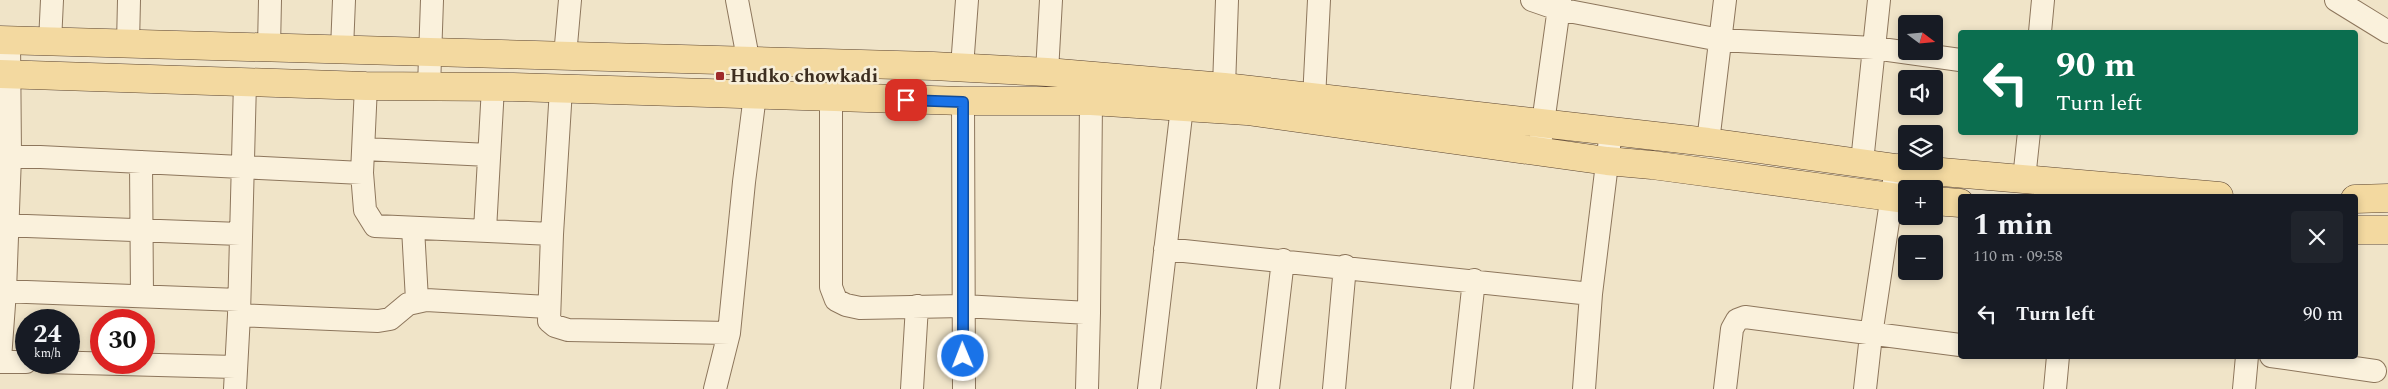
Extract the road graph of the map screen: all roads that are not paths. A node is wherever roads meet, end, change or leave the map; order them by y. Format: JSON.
{"nodes":[{"id":1,"x":52,"y":0,"type":"edge"},
{"id":2,"x":129,"y":0,"type":"edge"},
{"id":3,"x":270,"y":0,"type":"edge"},
{"id":4,"x":344,"y":0,"type":"edge"},
{"id":5,"x":432,"y":0,"type":"edge"},
{"id":6,"x":570,"y":0,"type":"edge"},
{"id":7,"x":736,"y":0,"type":"edge"},
{"id":8,"x":967,"y":0,"type":"edge"},
{"id":9,"x":1051,"y":0,"type":"edge"},
{"id":10,"x":1227,"y":0,"type":"edge"},
{"id":11,"x":1318,"y":0,"type":"edge"},
{"id":12,"x":1532,"y":0,"type":"edge"},
{"id":13,"x":1725,"y":0,"type":"edge"},
{"id":14,"x":1879,"y":0,"type":"edge"},
{"id":15,"x":2043,"y":0,"type":"edge"},
{"id":16,"x":2336,"y":0,"type":"edge"},
{"id":17,"x":1559,"y":5,"type":"edge"},
{"id":18,"x":2040,"y":30,"type":"edge"},
{"id":19,"x":2388,"y":32,"type":"edge"},
{"id":20,"x":4,"y":40,"type":"edge"},
{"id":21,"x":1720,"y":40,"type":"junction"},
{"id":22,"x":50,"y":42,"type":"junction"},
{"id":23,"x":128,"y":44,"type":"junction"},
{"id":24,"x":269,"y":47,"type":"junction"},
{"id":25,"x":1874,"y":48,"type":"junction"},
{"id":26,"x":342,"y":50,"type":"junction"},
{"id":27,"x":430,"y":52,"type":"junction"},
{"id":28,"x":565,"y":56,"type":"junction"},
{"id":29,"x":750,"y":60,"type":"junction"},
{"id":30,"x":1958,"y":60,"type":"edge"},
{"id":31,"x":962,"y":67,"type":"junction"},
{"id":32,"x":1047,"y":72,"type":"junction"},
{"id":33,"x":4,"y":74,"type":"edge"},
{"id":34,"x":245,"y":82,"type":"junction"},
{"id":35,"x":366,"y":86,"type":"junction"},
{"id":36,"x":429,"y":86,"type":"junction"},
{"id":37,"x":493,"y":87,"type":"junction"},
{"id":38,"x":1224,"y":87,"type":"junction"},
{"id":39,"x":560,"y":88,"type":"junction"},
{"id":40,"x":755,"y":95,"type":"junction"},
{"id":41,"x":831,"y":98,"type":"junction"},
{"id":42,"x":1314,"y":99,"type":"junction"},
{"id":43,"x":1090,"y":101,"type":"junction"},
{"id":44,"x":963,"y":102,"type":"junction"},
{"id":45,"x":1182,"y":107,"type":"junction"},
{"id":46,"x":1543,"y":123,"type":"junction"},
{"id":47,"x":1611,"y":130,"type":"junction"},
{"id":48,"x":2029,"y":135,"type":"edge"},
{"id":49,"x":1708,"y":142,"type":"junction"},
{"id":50,"x":364,"y":149,"type":"junction"},
{"id":51,"x":1539,"y":152,"type":"junction"},
{"id":52,"x":5,"y":155,"type":"edge"},
{"id":53,"x":490,"y":155,"type":"junction"},
{"id":54,"x":1607,"y":161,"type":"junction"},
{"id":55,"x":140,"y":162,"type":"junction"},
{"id":56,"x":1862,"y":162,"type":"junction"},
{"id":57,"x":242,"y":166,"type":"junction"},
{"id":58,"x":1896,"y":168,"type":"junction"},
{"id":59,"x":362,"y":174,"type":"junction"},
{"id":60,"x":2024,"y":179,"type":"junction"},
{"id":61,"x":2196,"y":194,"type":"edge"},
{"id":62,"x":2388,"y":198,"type":"edge"},
{"id":63,"x":1898,"y":199,"type":"edge"},
{"id":64,"x":2358,"y":199,"type":"edge"},
{"id":65,"x":1943,"y":202,"type":"edge"},
{"id":66,"x":1958,"y":203,"type":"edge"},
{"id":67,"x":3,"y":226,"type":"edge"},
{"id":68,"x":413,"y":228,"type":"junction"},
{"id":69,"x":143,"y":230,"type":"junction"},
{"id":70,"x":485,"y":230,"type":"junction"},
{"id":71,"x":2358,"y":230,"type":"edge"},
{"id":72,"x":2388,"y":230,"type":"edge"},
{"id":73,"x":240,"y":234,"type":"junction"},
{"id":74,"x":552,"y":234,"type":"junction"},
{"id":75,"x":1165,"y":249,"type":"junction"},
{"id":76,"x":1283,"y":260,"type":"junction"},
{"id":77,"x":1345,"y":266,"type":"junction"},
{"id":78,"x":1474,"y":280,"type":"junction"},
{"id":79,"x":3,"y":291,"type":"edge"},
{"id":80,"x":1591,"y":294,"type":"junction"},
{"id":81,"x":142,"y":296,"type":"junction"},
{"id":82,"x":417,"y":300,"type":"junction"},
{"id":83,"x":917,"y":306,"type":"junction"},
{"id":84,"x":963,"y":306,"type":"junction"},
{"id":85,"x":548,"y":307,"type":"junction"},
{"id":86,"x":239,"y":308,"type":"junction"},
{"id":87,"x":1089,"y":313,"type":"junction"},
{"id":88,"x":728,"y":333,"type":"junction"},
{"id":89,"x":1871,"y":335,"type":"junction"},
{"id":90,"x":1958,"y":345,"type":"edge"},
{"id":91,"x":2058,"y":359,"type":"edge"},
{"id":92,"x":2247,"y":359,"type":"edge"},
{"id":93,"x":2292,"y":359,"type":"edge"},
{"id":94,"x":0,"y":360,"type":"edge"},
{"id":95,"x":15,"y":361,"type":"edge"},
{"id":96,"x":80,"y":363,"type":"edge"},
{"id":97,"x":235,"y":367,"type":"junction"},
{"id":98,"x":2374,"y":371,"type":"dead end"},
{"id":99,"x":235,"y":389,"type":"edge"},
{"id":100,"x":715,"y":389,"type":"edge"},
{"id":101,"x":912,"y":389,"type":"edge"},
{"id":102,"x":964,"y":389,"type":"edge"},
{"id":103,"x":1088,"y":389,"type":"edge"},
{"id":104,"x":1149,"y":389,"type":"edge"},
{"id":105,"x":1268,"y":389,"type":"edge"},
{"id":106,"x":1334,"y":389,"type":"edge"},
{"id":107,"x":1462,"y":389,"type":"edge"},
{"id":108,"x":1584,"y":389,"type":"edge"},
{"id":109,"x":1725,"y":389,"type":"edge"},
{"id":110,"x":1865,"y":389,"type":"edge"},
{"id":111,"x":2055,"y":389,"type":"edge"},
{"id":112,"x":2244,"y":389,"type":"edge"}],
"edges":[{"from":1,"to":22,"type":"street"},
{"from":2,"to":23,"type":"street"},
{"from":3,"to":24,"type":"street"},
{"from":4,"to":26,"type":"street"},
{"from":5,"to":27,"type":"street"},
{"from":6,"to":28,"type":"street"},
{"from":7,"to":29,"type":"street"},
{"from":8,"to":31,"type":"street"},
{"from":9,"to":32,"type":"street"},
{"from":10,"to":38,"type":"street"},
{"from":11,"to":42,"type":"street"},
{"from":12,"to":17,"type":"street"},
{"from":13,"to":21,"type":"street"},
{"from":14,"to":25,"type":"street"},
{"from":15,"to":18,"type":"street"},
{"from":16,"to":19,"type":"street"},
{"from":17,"to":21,"type":"street"},
{"from":17,"to":46,"type":"street"},
{"from":20,"to":22,"type":"main road"},
{"from":20,"to":33,"type":"street"},
{"from":21,"to":25,"type":"street"},
{"from":21,"to":49,"type":"street"},
{"from":22,"to":23,"type":"main road"},
{"from":23,"to":24,"type":"main road"},
{"from":24,"to":26,"type":"main road"},
{"from":25,"to":30,"type":"street"},
{"from":25,"to":56,"type":"street"},
{"from":26,"to":27,"type":"main road"},
{"from":27,"to":28,"type":"main road"},
{"from":27,"to":36,"type":"street"},
{"from":28,"to":29,"type":"main road"},
{"from":29,"to":31,"type":"main road"},
{"from":29,"to":40,"type":"street"},
{"from":31,"to":32,"type":"main road"},
{"from":32,"to":38,"type":"main road"},
{"from":33,"to":34,"type":"main road"},
{"from":33,"to":52,"type":"street"},
{"from":34,"to":35,"type":"main road"},
{"from":34,"to":57,"type":"street"},
{"from":35,"to":36,"type":"main road"},
{"from":35,"to":50,"type":"street"},
{"from":36,"to":37,"type":"main road"},
{"from":37,"to":39,"type":"main road"},
{"from":37,"to":53,"type":"street"},
{"from":38,"to":42,"type":"main road"},
{"from":39,"to":40,"type":"main road"},
{"from":39,"to":74,"type":"street"},
{"from":40,"to":41,"type":"main road"},
{"from":40,"to":88,"type":"street"},
{"from":41,"to":44,"type":"main road"},
{"from":41,"to":83,"type":"street"},
{"from":42,"to":46,"type":"main road"},
{"from":43,"to":44,"type":"main road"},
{"from":43,"to":45,"type":"main road"},
{"from":43,"to":87,"type":"street"},
{"from":44,"to":84,"type":"street"},
{"from":45,"to":51,"type":"main road"},
{"from":45,"to":75,"type":"street"},
{"from":46,"to":47,"type":"main road"},
{"from":46,"to":51,"type":"street"},
{"from":47,"to":49,"type":"main road"},
{"from":47,"to":54,"type":"street"},
{"from":48,"to":60,"type":"street"},
{"from":49,"to":56,"type":"main road"},
{"from":50,"to":53,"type":"street"},
{"from":50,"to":59,"type":"street"},
{"from":51,"to":54,"type":"main road"},
{"from":52,"to":55,"type":"street"},
{"from":52,"to":67,"type":"street"},
{"from":53,"to":70,"type":"street"},
{"from":54,"to":63,"type":"main road"},
{"from":54,"to":80,"type":"street"},
{"from":55,"to":57,"type":"street"},
{"from":55,"to":69,"type":"street"},
{"from":56,"to":58,"type":"main road"},
{"from":57,"to":59,"type":"street"},
{"from":57,"to":73,"type":"street"},
{"from":58,"to":60,"type":"main road"},
{"from":58,"to":63,"type":"street"},
{"from":59,"to":68,"type":"street"},
{"from":60,"to":61,"type":"main road"},
{"from":62,"to":64,"type":"main road"},
{"from":63,"to":89,"type":"street"},
{"from":65,"to":66,"type":"main road"},
{"from":67,"to":69,"type":"street"},
{"from":67,"to":79,"type":"street"},
{"from":68,"to":70,"type":"street"},
{"from":68,"to":82,"type":"street"},
{"from":69,"to":73,"type":"street"},
{"from":69,"to":81,"type":"street"},
{"from":70,"to":74,"type":"street"},
{"from":71,"to":72,"type":"main road"},
{"from":73,"to":86,"type":"street"},
{"from":74,"to":85,"type":"street"},
{"from":75,"to":76,"type":"street"},
{"from":75,"to":104,"type":"street"},
{"from":76,"to":77,"type":"street"},
{"from":76,"to":105,"type":"street"},
{"from":77,"to":78,"type":"street"},
{"from":77,"to":106,"type":"street"},
{"from":78,"to":80,"type":"street"},
{"from":78,"to":107,"type":"street"},
{"from":79,"to":81,"type":"street"},
{"from":79,"to":94,"type":"street"},
{"from":80,"to":108,"type":"street"},
{"from":81,"to":86,"type":"street"},
{"from":82,"to":85,"type":"street"},
{"from":82,"to":86,"type":"street"},
{"from":83,"to":84,"type":"street"},
{"from":83,"to":101,"type":"street"},
{"from":84,"to":87,"type":"street"},
{"from":84,"to":102,"type":"street"},
{"from":85,"to":88,"type":"street"},
{"from":86,"to":97,"type":"street"},
{"from":87,"to":103,"type":"street"},
{"from":88,"to":100,"type":"street"},
{"from":89,"to":90,"type":"street"},
{"from":89,"to":109,"type":"street"},
{"from":89,"to":110,"type":"street"},
{"from":91,"to":111,"type":"street"},
{"from":92,"to":112,"type":"street"},
{"from":93,"to":98,"type":"street"},
{"from":94,"to":95,"type":"street"},
{"from":96,"to":97,"type":"street"},
{"from":97,"to":99,"type":"street"}]}
